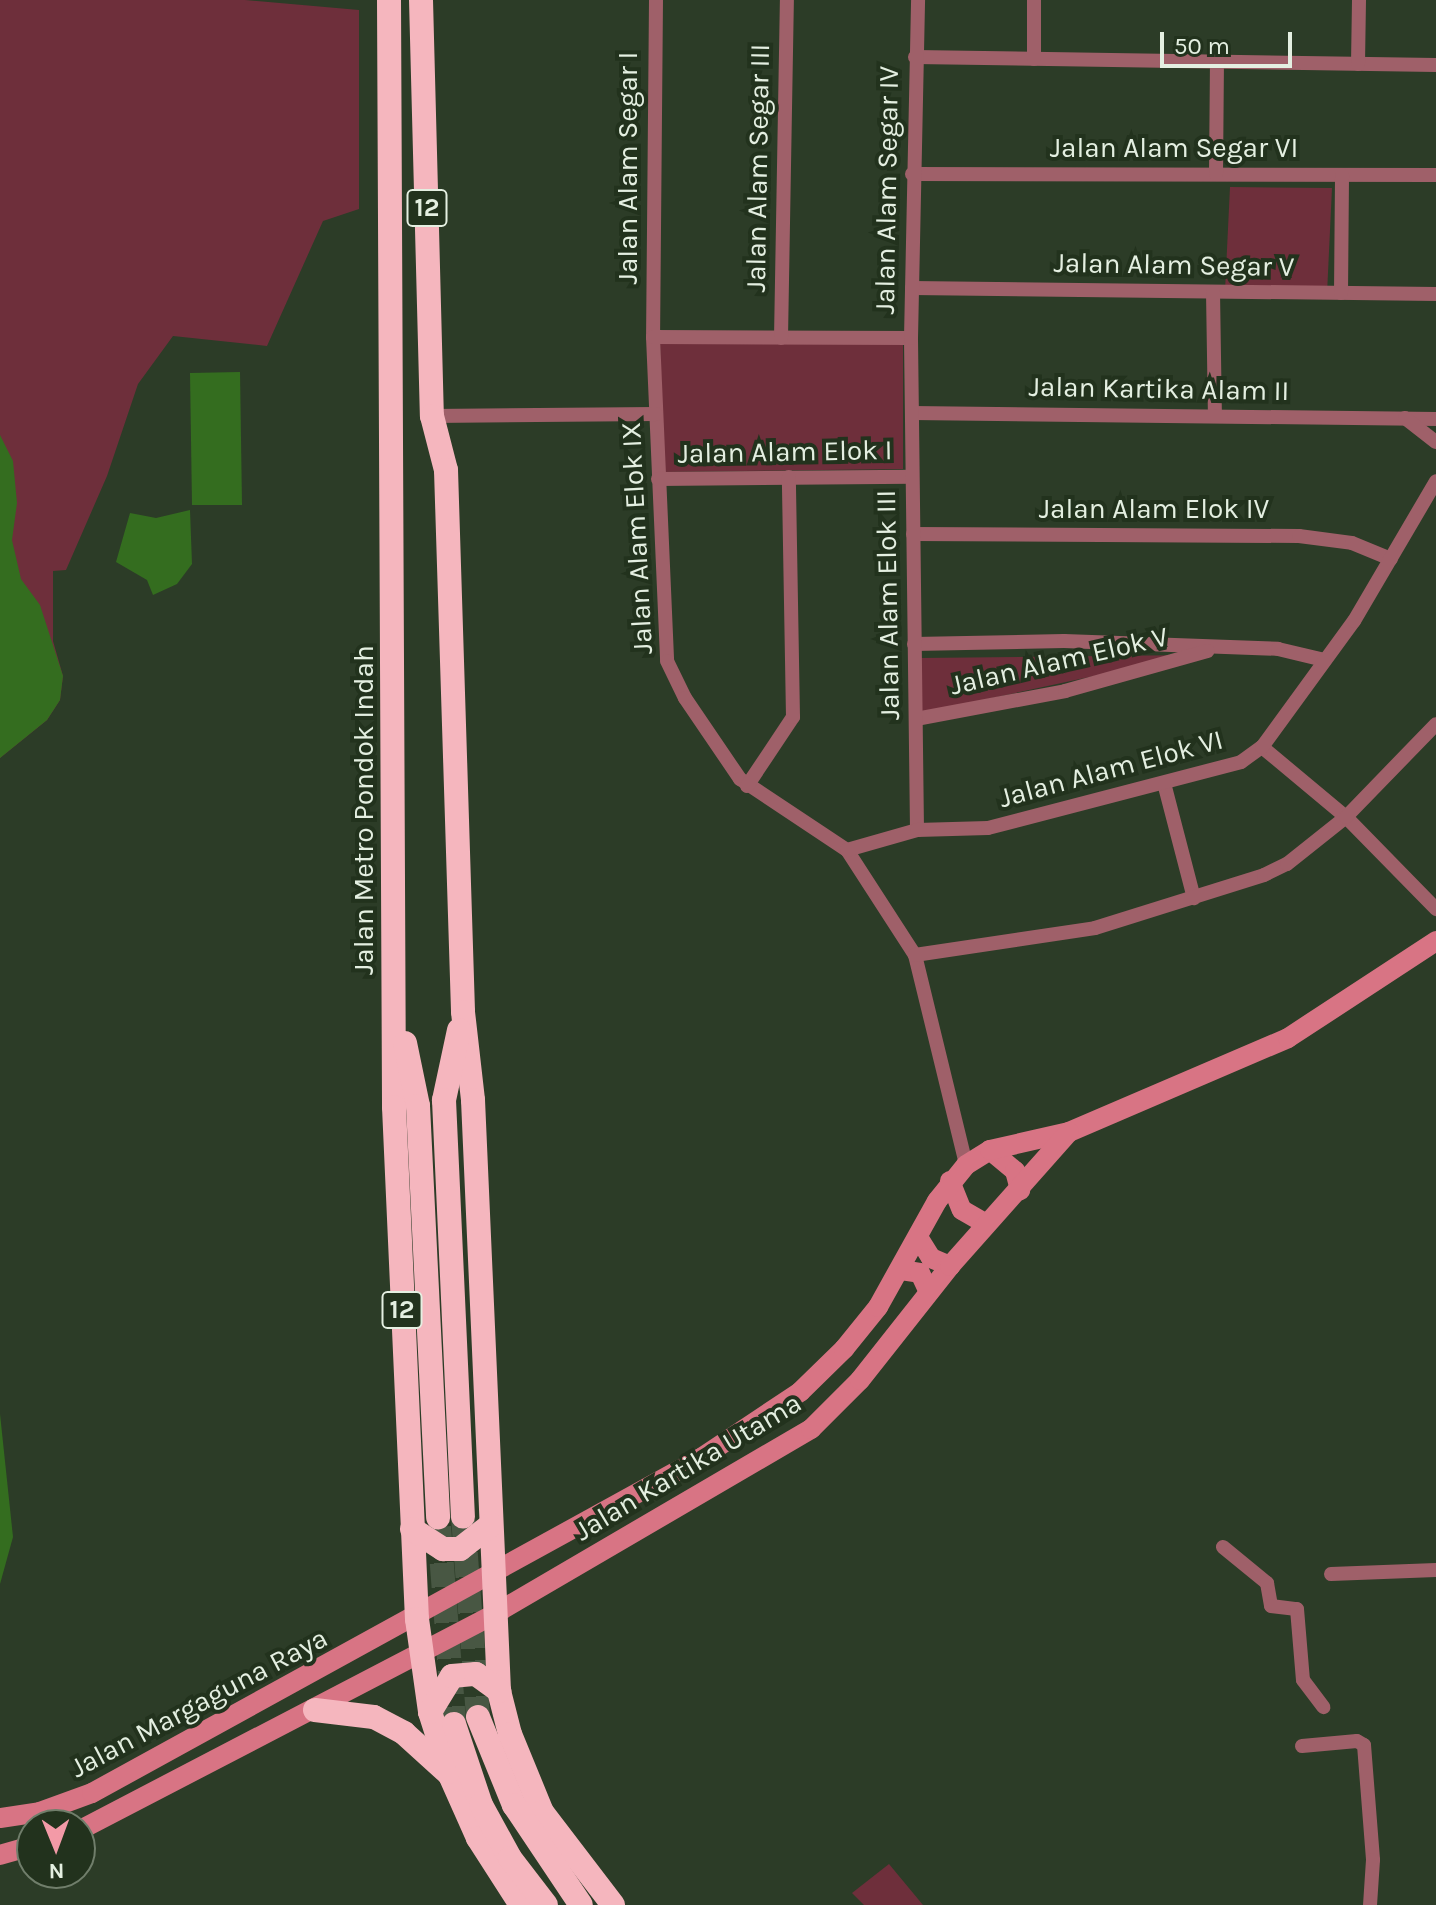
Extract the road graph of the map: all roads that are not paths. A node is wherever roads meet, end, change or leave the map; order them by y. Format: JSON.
{"nodes":[{"id":1,"x":389,"y":0,"type":"edge"},
{"id":2,"x":421,"y":0,"type":"edge"},
{"id":3,"x":656,"y":0,"type":"edge"},
{"id":4,"x":787,"y":0,"type":"edge"},
{"id":5,"x":918,"y":0,"type":"edge"},
{"id":6,"x":1034,"y":0,"type":"edge"},
{"id":7,"x":1359,"y":0,"type":"edge"},
{"id":8,"x":915,"y":57,"type":"junction"},
{"id":9,"x":1034,"y":59,"type":"junction"},
{"id":10,"x":1217,"y":62,"type":"junction"},
{"id":11,"x":1358,"y":64,"type":"junction"},
{"id":12,"x":1436,"y":65,"type":"edge"},
{"id":13,"x":912,"y":174,"type":"junction"},
{"id":14,"x":1216,"y":174,"type":"junction"},
{"id":15,"x":1342,"y":175,"type":"junction"},
{"id":16,"x":1436,"y":175,"type":"edge"},
{"id":17,"x":912,"y":288,"type":"junction"},
{"id":18,"x":1213,"y":292,"type":"junction"},
{"id":19,"x":1341,"y":293,"type":"junction"},
{"id":20,"x":1436,"y":294,"type":"edge"},
{"id":21,"x":653,"y":337,"type":"junction"},
{"id":22,"x":781,"y":338,"type":"junction"},
{"id":23,"x":911,"y":338,"type":"junction"},
{"id":24,"x":911,"y":380,"type":"joint"},
{"id":25,"x":912,"y":413,"type":"junction"},
{"id":26,"x":1215,"y":413,"type":"junction"},
{"id":27,"x":656,"y":414,"type":"junction"},
{"id":28,"x":393,"y":415,"type":"junction"},
{"id":29,"x":432,"y":416,"type":"junction"},
{"id":30,"x":1405,"y":418,"type":"junction"},
{"id":31,"x":1436,"y":419,"type":"edge"},
{"id":32,"x":1436,"y":442,"type":"edge"},
{"id":33,"x":789,"y":477,"type":"junction"},
{"id":34,"x":912,"y":477,"type":"junction"},
{"id":35,"x":658,"y":479,"type":"junction"},
{"id":36,"x":1436,"y":481,"type":"edge"},
{"id":37,"x":913,"y":534,"type":"junction"},
{"id":38,"x":1391,"y":559,"type":"junction"},
{"id":39,"x":914,"y":644,"type":"junction"},
{"id":40,"x":1212,"y":648,"type":"junction"},
{"id":41,"x":1324,"y":660,"type":"junction"},
{"id":42,"x":916,"y":719,"type":"junction"},
{"id":43,"x":1436,"y":724,"type":"edge"},
{"id":44,"x":1262,"y":747,"type":"junction"},
{"id":45,"x":1164,"y":783,"type":"junction"},
{"id":46,"x":747,"y":786,"type":"junction"},
{"id":47,"x":1346,"y":817,"type":"junction"},
{"id":48,"x":917,"y":830,"type":"junction"},
{"id":49,"x":847,"y":850,"type":"junction"},
{"id":50,"x":1194,"y":898,"type":"junction"},
{"id":51,"x":1436,"y":909,"type":"edge"},
{"id":52,"x":1436,"y":941,"type":"edge"},
{"id":53,"x":915,"y":955,"type":"junction"},
{"id":54,"x":396,"y":1002,"type":"junction"},
{"id":55,"x":463,"y":1012,"type":"junction"},
{"id":56,"x":1069,"y":1132,"type":"junction"},
{"id":57,"x":990,"y":1150,"type":"junction"},
{"id":58,"x":966,"y":1165,"type":"junction"},
{"id":59,"x":950,"y":1181,"type":"junction"},
{"id":60,"x":1020,"y":1190,"type":"junction"},
{"id":61,"x":986,"y":1224,"type":"junction"},
{"id":62,"x":918,"y":1237,"type":"junction"},
{"id":63,"x":950,"y":1266,"type":"junction"},
{"id":64,"x":901,"y":1270,"type":"junction"},
{"id":65,"x":929,"y":1292,"type":"junction"},
{"id":66,"x":491,"y":1525,"type":"junction"},
{"id":67,"x":412,"y":1529,"type":"junction"},
{"id":68,"x":1223,"y":1547,"type":"dead end"},
{"id":69,"x":1436,"y":1570,"type":"edge"},
{"id":70,"x":1331,"y":1574,"type":"dead end"},
{"id":71,"x":494,"y":1577,"type":"junction"},
{"id":72,"x":496,"y":1613,"type":"junction"},
{"id":73,"x":417,"y":1619,"type":"junction"},
{"id":74,"x":421,"y":1653,"type":"junction"},
{"id":75,"x":499,"y":1691,"type":"junction"},
{"id":76,"x":256,"y":1704,"type":"junction"},
{"id":77,"x":1323,"y":1707,"type":"dead end"},
{"id":78,"x":315,"y":1710,"type":"junction"},
{"id":79,"x":430,"y":1712,"type":"junction"},
{"id":80,"x":478,"y":1717,"type":"tunnel mouth"},
{"id":81,"x":454,"y":1724,"type":"tunnel mouth"},
{"id":82,"x":270,"y":1733,"type":"junction"},
{"id":83,"x":1302,"y":1746,"type":"dead end"},
{"id":84,"x":450,"y":1775,"type":"junction"},
{"id":85,"x":0,"y":1818,"type":"edge"},
{"id":86,"x":96,"y":1822,"type":"edge"},
{"id":87,"x":521,"y":1905,"type":"edge"},
{"id":88,"x":546,"y":1905,"type":"edge"},
{"id":89,"x":581,"y":1905,"type":"edge"},
{"id":90,"x":613,"y":1905,"type":"edge"},
{"id":91,"x":1370,"y":1905,"type":"edge"}],
"edges":[{"from":1,"to":28,"type":"highway","name":"Jalan Metro Pondok Indah","number":"12"},
{"from":2,"to":29,"type":"highway","number":"12"},
{"from":3,"to":21,"type":"street","name":"Jalan Alam Segar I"},
{"from":4,"to":22,"type":"street","name":"Jalan Alam Segar III"},
{"from":5,"to":8,"type":"street","name":"Jalan Alam Segar IV"},
{"from":6,"to":9,"type":"street"},
{"from":7,"to":11,"type":"street"},
{"from":8,"to":9,"type":"street"},
{"from":8,"to":13,"type":"street","name":"Jalan Alam Segar IV"},
{"from":9,"to":10,"type":"street"},
{"from":10,"to":11,"type":"street"},
{"from":10,"to":14,"type":"street"},
{"from":11,"to":12,"type":"street"},
{"from":13,"to":14,"type":"street","name":"Jalan Alam Segar VI"},
{"from":13,"to":17,"type":"street","name":"Jalan Alam Segar IV"},
{"from":14,"to":15,"type":"street","name":"Jalan Alam Segar VI"},
{"from":15,"to":16,"type":"street","name":"Jalan Alam Segar VI"},
{"from":15,"to":19,"type":"street"},
{"from":17,"to":18,"type":"street","name":"Jalan Alam Segar V"},
{"from":17,"to":23,"type":"street","name":"Jalan Alam Segar IV"},
{"from":18,"to":19,"type":"street","name":"Jalan Alam Segar V"},
{"from":18,"to":26,"type":"street"},
{"from":19,"to":20,"type":"street","name":"Jalan Alam Segar V"},
{"from":21,"to":22,"type":"street"},
{"from":21,"to":27,"type":"street","name":"Jalan Alam Elok IX"},
{"from":22,"to":23,"type":"street"},
{"from":23,"to":24,"type":"street","name":"Jalan Alam Segar IV"},
{"from":24,"to":25,"type":"street","name":"Jalan Alam Elok III"},
{"from":25,"to":26,"type":"street","name":"Jalan Kartika Alam II"},
{"from":25,"to":34,"type":"street","name":"Jalan Alam Elok III"},
{"from":26,"to":30,"type":"street","name":"Jalan Kartika Alam II"},
{"from":27,"to":29,"type":"street"},
{"from":27,"to":35,"type":"street","name":"Jalan Alam Elok IX"},
{"from":28,"to":29,"type":"highway"},
{"from":28,"to":54,"type":"highway","name":"Jalan Metro Pondok Indah","number":"12"},
{"from":29,"to":55,"type":"highway","number":"12"},
{"from":30,"to":31,"type":"street","name":"Jalan Kartika Alam II"},
{"from":30,"to":32,"type":"street"},
{"from":33,"to":34,"type":"street","name":"Jalan Alam Elok I"},
{"from":33,"to":35,"type":"street","name":"Jalan Alam Elok I"},
{"from":33,"to":46,"type":"street"},
{"from":34,"to":37,"type":"street","name":"Jalan Alam Elok III"},
{"from":35,"to":46,"type":"street","name":"Jalan Alam Elok IX"},
{"from":36,"to":38,"type":"street","name":"Jalan Alam Elok VI"},
{"from":37,"to":38,"type":"street","name":"Jalan Alam Elok IV"},
{"from":37,"to":39,"type":"street","name":"Jalan Alam Elok III"},
{"from":38,"to":41,"type":"street","name":"Jalan Alam Elok VI"},
{"from":39,"to":40,"type":"street","name":"Jalan Alam Elok V"},
{"from":39,"to":42,"type":"street","name":"Jalan Alam Elok III"},
{"from":40,"to":41,"type":"street","name":"Jalan Alam Elok V"},
{"from":40,"to":42,"type":"street","name":"Jalan Alam Elok V"},
{"from":41,"to":44,"type":"street","name":"Jalan Alam Elok VI"},
{"from":42,"to":48,"type":"street","name":"Jalan Alam Elok III"},
{"from":43,"to":47,"type":"street"},
{"from":44,"to":45,"type":"street","name":"Jalan Alam Elok VI"},
{"from":44,"to":47,"type":"street"},
{"from":45,"to":48,"type":"street","name":"Jalan Alam Elok VI"},
{"from":45,"to":50,"type":"street"},
{"from":46,"to":49,"type":"street","name":"Jalan Alam Elok IX"},
{"from":47,"to":50,"type":"street"},
{"from":47,"to":51,"type":"street"},
{"from":48,"to":49,"type":"street","name":"Jalan Alam Elok VI"},
{"from":49,"to":53,"type":"street"},
{"from":50,"to":53,"type":"street"},
{"from":52,"to":56,"type":"main road","name":"Jalan Kartika Utama"},
{"from":53,"to":58,"type":"street"},
{"from":54,"to":55,"type":"highway","number":"12"},
{"from":54,"to":67,"type":"highway","name":"Jalan Metro Pondok Indah","number":"12"},
{"from":55,"to":66,"type":"highway","number":"12"},
{"from":56,"to":57,"type":"main road","name":"Jalan Kartika Utama"},
{"from":56,"to":60,"type":"main road","name":"Jalan Kartika Utama"},
{"from":57,"to":58,"type":"main road","name":"Jalan Kartika Utama"},
{"from":57,"to":60,"type":"main road"},
{"from":58,"to":59,"type":"main road","name":"Jalan Kartika Utama"},
{"from":59,"to":61,"type":"main road"},
{"from":59,"to":62,"type":"main road","name":"Jalan Kartika Utama"},
{"from":60,"to":61,"type":"main road","name":"Jalan Kartika Utama"},
{"from":61,"to":63,"type":"main road","name":"Jalan Kartika Utama"},
{"from":62,"to":63,"type":"main road"},
{"from":62,"to":64,"type":"main road","name":"Jalan Kartika Utama"},
{"from":63,"to":65,"type":"main road","name":"Jalan Kartika Utama"},
{"from":64,"to":65,"type":"main road"},
{"from":64,"to":71,"type":"main road","name":"Jalan Kartika Utama"},
{"from":65,"to":72,"type":"main road","name":"Jalan Kartika Utama"},
{"from":66,"to":67,"type":"highway"},
{"from":66,"to":71,"type":"highway","number":"12"},
{"from":67,"to":73,"type":"highway","name":"Jalan Metro Pondok Indah","number":"12"},
{"from":68,"to":77,"type":"street"},
{"from":69,"to":70,"type":"street"},
{"from":71,"to":72,"type":"highway","number":"12"},
{"from":71,"to":73,"type":"main road","name":"Jalan Kartika Utama"},
{"from":72,"to":74,"type":"main road","name":"Jalan Kartika Utama"},
{"from":72,"to":75,"type":"highway","number":"12"},
{"from":73,"to":74,"type":"highway","number":"12"},
{"from":73,"to":76,"type":"main road","name":"Jalan Margaguna Raya"},
{"from":74,"to":78,"type":"main road","name":"Jalan Margaguna Raya"},
{"from":74,"to":79,"type":"highway","number":"12"},
{"from":75,"to":79,"type":"highway"},
{"from":75,"to":90,"type":"highway","number":"12"},
{"from":76,"to":82,"type":"main road"},
{"from":76,"to":85,"type":"main road","name":"Jalan Margaguna Raya"},
{"from":78,"to":82,"type":"main road","name":"Jalan Margaguna Raya"},
{"from":78,"to":84,"type":"highway"},
{"from":79,"to":84,"type":"highway","number":"12"},
{"from":80,"to":89,"type":"highway"},
{"from":81,"to":88,"type":"highway"},
{"from":82,"to":86,"type":"main road","name":"Jalan Margaguna Raya"},
{"from":83,"to":91,"type":"street"},
{"from":84,"to":87,"type":"highway","number":"12"}]}
